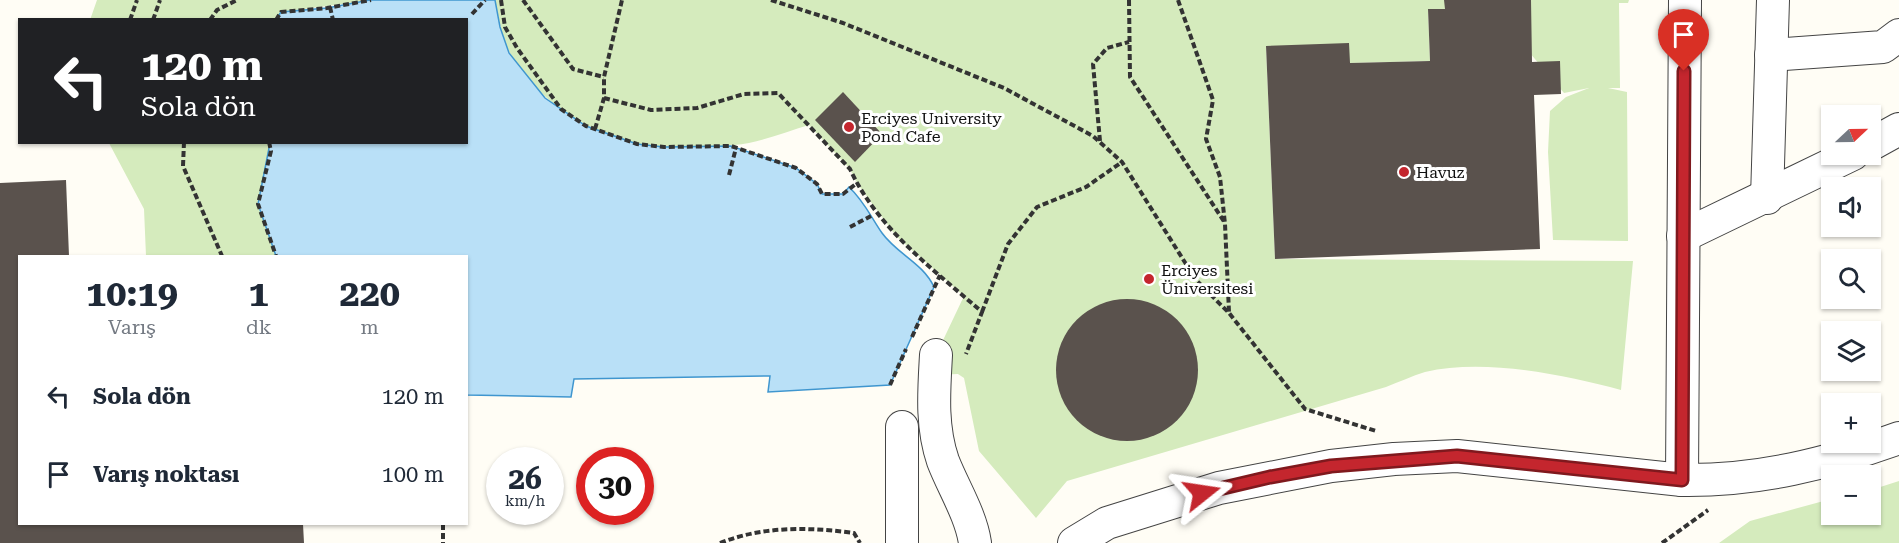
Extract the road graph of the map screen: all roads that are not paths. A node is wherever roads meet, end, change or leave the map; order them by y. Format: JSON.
{"nodes":[{"id":1,"x":1685,"y":0,"type":"edge"},
{"id":2,"x":1773,"y":0,"type":"edge"},
{"id":3,"x":1899,"y":35,"type":"edge"},
{"id":4,"x":1772,"y":54,"type":"junction"},
{"id":5,"x":1899,"y":129,"type":"edge"},
{"id":6,"x":1881,"y":139,"type":"edge"},
{"id":7,"x":1832,"y":165,"type":"edge"},
{"id":8,"x":1767,"y":198,"type":"junction"},
{"id":9,"x":1683,"y":236,"type":"junction"},
{"id":10,"x":949,"y":359,"type":"road end"},
{"id":11,"x":902,"y":427,"type":"dead end"},
{"id":12,"x":1899,"y":438,"type":"edge"},
{"id":13,"x":1682,"y":480,"type":"junction"},
{"id":14,"x":902,"y":543,"type":"edge"},
{"id":15,"x":975,"y":543,"type":"edge"},
{"id":16,"x":1074,"y":543,"type":"edge"}],
"edges":[{"from":1,"to":9,"type":"street"},
{"from":2,"to":4,"type":"street"},
{"from":3,"to":4,"type":"street"},
{"from":4,"to":8,"type":"street"},
{"from":5,"to":6,"type":"street"},
{"from":7,"to":8,"type":"street"},
{"from":8,"to":9,"type":"street"},
{"from":9,"to":13,"type":"street"},
{"from":10,"to":15,"type":"street"},
{"from":11,"to":14,"type":"street"},
{"from":12,"to":13,"type":"street"},
{"from":13,"to":16,"type":"street"}]}
